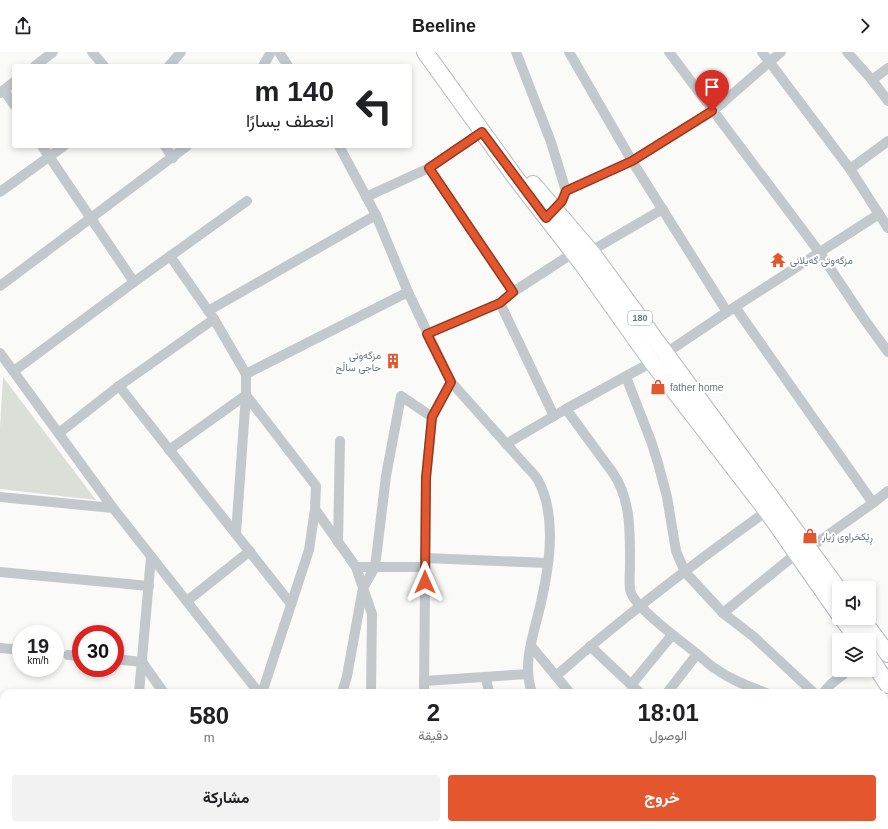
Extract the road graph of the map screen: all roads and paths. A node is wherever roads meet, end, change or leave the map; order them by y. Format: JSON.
{"nodes":[{"id":1,"x":53,"y":52,"type":"edge"},
{"id":2,"x":92,"y":52,"type":"edge"},
{"id":3,"x":271,"y":52,"type":"edge"},
{"id":4,"x":279,"y":52,"type":"edge"},
{"id":5,"x":425,"y":52,"type":"edge"},
{"id":6,"x":433,"y":52,"type":"edge"},
{"id":7,"x":516,"y":52,"type":"edge"},
{"id":8,"x":569,"y":52,"type":"edge"},
{"id":9,"x":669,"y":52,"type":"edge"},
{"id":10,"x":762,"y":52,"type":"edge"},
{"id":11,"x":782,"y":52,"type":"edge"},
{"id":12,"x":846,"y":52,"type":"edge"},
{"id":13,"x":180,"y":53,"type":"edge"},
{"id":14,"x":770,"y":62,"type":"junction"},
{"id":15,"x":38,"y":64,"type":"edge"},
{"id":16,"x":102,"y":64,"type":"edge"},
{"id":17,"x":172,"y":64,"type":"edge"},
{"id":18,"x":264,"y":64,"type":"edge"},
{"id":19,"x":287,"y":64,"type":"edge"},
{"id":20,"x":888,"y":68,"type":"edge"},
{"id":21,"x":872,"y":80,"type":"junction"},
{"id":22,"x":12,"y":84,"type":"edge"},
{"id":23,"x":2,"y":91,"type":"edge"},
{"id":24,"x":888,"y":101,"type":"edge"},
{"id":25,"x":12,"y":103,"type":"edge"},
{"id":26,"x":712,"y":111,"type":"junction"},
{"id":27,"x":482,"y":132,"type":"junction"},
{"id":28,"x":888,"y":140,"type":"edge"},
{"id":29,"x":43,"y":148,"type":"edge"},
{"id":30,"x":61,"y":148,"type":"edge"},
{"id":31,"x":166,"y":148,"type":"edge"},
{"id":32,"x":185,"y":148,"type":"edge"},
{"id":33,"x":340,"y":148,"type":"edge"},
{"id":34,"x":49,"y":156,"type":"junction"},
{"id":35,"x":173,"y":158,"type":"junction"},
{"id":36,"x":632,"y":161,"type":"junction"},
{"id":37,"x":429,"y":168,"type":"junction"},
{"id":38,"x":850,"y":169,"type":"junction"},
{"id":39,"x":566,"y":191,"type":"junction"},
{"id":40,"x":0,"y":192,"type":"edge"},
{"id":41,"x":366,"y":197,"type":"junction"},
{"id":42,"x":247,"y":201,"type":"dead end"},
{"id":43,"x":663,"y":209,"type":"junction"},
{"id":44,"x":550,"y":214,"type":"junction"},
{"id":45,"x":879,"y":214,"type":"junction"},
{"id":46,"x":376,"y":215,"type":"junction"},
{"id":47,"x":91,"y":218,"type":"junction"},
{"id":48,"x":888,"y":228,"type":"edge"},
{"id":49,"x":591,"y":251,"type":"junction"},
{"id":50,"x":573,"y":253,"type":"junction"},
{"id":51,"x":820,"y":253,"type":"junction"},
{"id":52,"x":170,"y":256,"type":"junction"},
{"id":53,"x":134,"y":282,"type":"junction"},
{"id":54,"x":0,"y":286,"type":"edge"},
{"id":55,"x":408,"y":292,"type":"junction"},
{"id":56,"x":513,"y":292,"type":"junction"},
{"id":57,"x":500,"y":303,"type":"junction"},
{"id":58,"x":731,"y":309,"type":"junction"},
{"id":59,"x":211,"y":315,"type":"junction"},
{"id":60,"x":427,"y":334,"type":"junction"},
{"id":61,"x":888,"y":352,"type":"edge"},
{"id":62,"x":0,"y":353,"type":"edge"},
{"id":63,"x":666,"y":353,"type":"junction"},
{"id":64,"x":652,"y":362,"type":"junction"},
{"id":65,"x":14,"y":371,"type":"junction"},
{"id":66,"x":246,"y":374,"type":"junction"},
{"id":67,"x":626,"y":377,"type":"junction"},
{"id":68,"x":451,"y":382,"type":"junction"},
{"id":69,"x":119,"y":386,"type":"junction"},
{"id":70,"x":246,"y":395,"type":"junction"},
{"id":71,"x":566,"y":409,"type":"junction"},
{"id":72,"x":554,"y":416,"type":"junction"},
{"id":73,"x":432,"y":417,"type":"junction"},
{"id":74,"x":59,"y":433,"type":"junction"},
{"id":75,"x":340,"y":441,"type":"dead end"},
{"id":76,"x":506,"y":444,"type":"junction"},
{"id":77,"x":169,"y":450,"type":"junction"},
{"id":78,"x":888,"y":491,"type":"edge"},
{"id":79,"x":0,"y":497,"type":"edge"},
{"id":80,"x":873,"y":503,"type":"junction"},
{"id":81,"x":113,"y":508,"type":"junction"},
{"id":82,"x":315,"y":509,"type":"junction"},
{"id":83,"x":767,"y":512,"type":"junction"},
{"id":84,"x":236,"y":533,"type":"junction"},
{"id":85,"x":338,"y":542,"type":"junction"},
{"id":86,"x":802,"y":551,"type":"junction"},
{"id":87,"x":250,"y":552,"type":"junction"},
{"id":88,"x":151,"y":557,"type":"junction"},
{"id":89,"x":425,"y":563,"type":"junction"},
{"id":90,"x":548,"y":563,"type":"junction"},
{"id":91,"x":356,"y":567,"type":"junction"},
{"id":92,"x":376,"y":567,"type":"junction"},
{"id":93,"x":0,"y":572,"type":"edge"},
{"id":94,"x":685,"y":572,"type":"junction"},
{"id":95,"x":832,"y":583,"type":"edge"},
{"id":96,"x":149,"y":586,"type":"junction"},
{"id":97,"x":363,"y":588,"type":"junction"},
{"id":98,"x":187,"y":601,"type":"junction"},
{"id":99,"x":832,"y":602,"type":"edge"},
{"id":100,"x":291,"y":604,"type":"junction"},
{"id":101,"x":640,"y":606,"type":"junction"},
{"id":102,"x":723,"y":613,"type":"junction"},
{"id":103,"x":866,"y":625,"type":"edge"},
{"id":104,"x":672,"y":635,"type":"junction"},
{"id":105,"x":530,"y":646,"type":"junction"},
{"id":106,"x":590,"y":646,"type":"junction"},
{"id":107,"x":0,"y":648,"type":"edge"},
{"id":108,"x":12,"y":649,"type":"edge"},
{"id":109,"x":697,"y":654,"type":"junction"},
{"id":110,"x":888,"y":654,"type":"edge"},
{"id":111,"x":68,"y":655,"type":"dead end"},
{"id":112,"x":72,"y":655,"type":"edge"},
{"id":113,"x":124,"y":660,"type":"edge"},
{"id":114,"x":142,"y":662,"type":"junction"},
{"id":115,"x":876,"y":667,"type":"edge"},
{"id":116,"x":528,"y":674,"type":"junction"},
{"id":117,"x":556,"y":676,"type":"junction"},
{"id":118,"x":486,"y":677,"type":"junction"},
{"id":119,"x":840,"y":677,"type":"edge"},
{"id":120,"x":424,"y":681,"type":"junction"},
{"id":121,"x":631,"y":685,"type":"junction"},
{"id":122,"x":888,"y":685,"type":"edge"},
{"id":123,"x":139,"y":689,"type":"edge"},
{"id":124,"x":161,"y":689,"type":"edge"},
{"id":125,"x":257,"y":689,"type":"edge"},
{"id":126,"x":261,"y":689,"type":"edge"},
{"id":127,"x":343,"y":689,"type":"edge"},
{"id":128,"x":371,"y":689,"type":"edge"},
{"id":129,"x":424,"y":689,"type":"edge"},
{"id":130,"x":488,"y":689,"type":"edge"},
{"id":131,"x":531,"y":689,"type":"edge"},
{"id":132,"x":567,"y":689,"type":"edge"},
{"id":133,"x":636,"y":689,"type":"edge"},
{"id":134,"x":670,"y":689,"type":"edge"},
{"id":135,"x":751,"y":689,"type":"edge"},
{"id":136,"x":810,"y":689,"type":"edge"},
{"id":137,"x":827,"y":689,"type":"edge"}],
"edges":[{"from":1,"to":15,"type":"street"},
{"from":2,"to":16,"type":"street"},
{"from":3,"to":18,"type":"street"},
{"from":4,"to":19,"type":"street"},
{"from":5,"to":27,"type":"highway","number":"180"},
{"from":6,"to":44,"type":"highway","number":"180"},
{"from":7,"to":39,"type":"street"},
{"from":8,"to":36,"type":"street"},
{"from":9,"to":26,"type":"street"},
{"from":10,"to":14,"type":"street"},
{"from":11,"to":14,"type":"street"},
{"from":12,"to":21,"type":"street"},
{"from":13,"to":17,"type":"street"},
{"from":14,"to":26,"type":"street"},
{"from":14,"to":38,"type":"street"},
{"from":20,"to":21,"type":"street"},
{"from":21,"to":24,"type":"street"},
{"from":22,"to":23,"type":"street"},
{"from":23,"to":25,"type":"street"},
{"from":26,"to":36,"type":"street"},
{"from":26,"to":51,"type":"street"},
{"from":27,"to":37,"type":"street"},
{"from":27,"to":44,"type":"highway","number":"180"},
{"from":28,"to":38,"type":"street"},
{"from":29,"to":34,"type":"street"},
{"from":30,"to":34,"type":"street"},
{"from":31,"to":35,"type":"street"},
{"from":32,"to":35,"type":"street"},
{"from":33,"to":41,"type":"street"},
{"from":34,"to":40,"type":"street"},
{"from":34,"to":47,"type":"street"},
{"from":35,"to":47,"type":"street"},
{"from":36,"to":39,"type":"street"},
{"from":36,"to":43,"type":"street"},
{"from":37,"to":41,"type":"street"},
{"from":37,"to":56,"type":"street"},
{"from":38,"to":45,"type":"street"},
{"from":39,"to":44,"type":"street"},
{"from":41,"to":46,"type":"street"},
{"from":42,"to":52,"type":"street"},
{"from":43,"to":49,"type":"street"},
{"from":43,"to":58,"type":"street"},
{"from":44,"to":49,"type":"highway","number":"180"},
{"from":44,"to":50,"type":"highway","number":"180"},
{"from":45,"to":48,"type":"street"},
{"from":45,"to":51,"type":"street"},
{"from":46,"to":55,"type":"street"},
{"from":46,"to":59,"type":"street"},
{"from":47,"to":53,"type":"street"},
{"from":47,"to":54,"type":"street"},
{"from":49,"to":63,"type":"highway","number":"180"},
{"from":50,"to":56,"type":"street"},
{"from":50,"to":64,"type":"highway","number":"180"},
{"from":51,"to":58,"type":"street"},
{"from":51,"to":61,"type":"street"},
{"from":52,"to":53,"type":"street"},
{"from":52,"to":59,"type":"street"},
{"from":53,"to":65,"type":"street"},
{"from":55,"to":60,"type":"street"},
{"from":55,"to":66,"type":"street"},
{"from":56,"to":57,"type":"street"},
{"from":57,"to":60,"type":"street"},
{"from":57,"to":72,"type":"street"},
{"from":58,"to":63,"type":"street"},
{"from":58,"to":80,"type":"street"},
{"from":59,"to":66,"type":"street"},
{"from":59,"to":69,"type":"street"},
{"from":60,"to":68,"type":"street"},
{"from":62,"to":65,"type":"street"},
{"from":63,"to":86,"type":"highway","number":"180"},
{"from":64,"to":67,"type":"street"},
{"from":64,"to":83,"type":"highway","number":"180"},
{"from":65,"to":74,"type":"street"},
{"from":66,"to":70,"type":"street"},
{"from":67,"to":71,"type":"street"},
{"from":67,"to":94,"type":"street"},
{"from":68,"to":73,"type":"street"},
{"from":68,"to":76,"type":"street"},
{"from":69,"to":74,"type":"street"},
{"from":69,"to":77,"type":"street"},
{"from":70,"to":77,"type":"street"},
{"from":70,"to":82,"type":"street"},
{"from":70,"to":84,"type":"street"},
{"from":71,"to":72,"type":"street"},
{"from":71,"to":101,"type":"street"},
{"from":72,"to":76,"type":"street"},
{"from":73,"to":89,"type":"street"},
{"from":73,"to":92,"type":"street"},
{"from":74,"to":81,"type":"street"},
{"from":75,"to":85,"type":"street"},
{"from":76,"to":90,"type":"street"},
{"from":77,"to":84,"type":"street"},
{"from":78,"to":80,"type":"street"},
{"from":79,"to":81,"type":"street"},
{"from":80,"to":86,"type":"street"},
{"from":81,"to":88,"type":"street"},
{"from":82,"to":85,"type":"street"},
{"from":82,"to":100,"type":"street"},
{"from":83,"to":86,"type":"highway","number":"180"},
{"from":83,"to":94,"type":"street"},
{"from":84,"to":87,"type":"street"},
{"from":85,"to":91,"type":"street"},
{"from":86,"to":95,"type":"highway","number":"180"},
{"from":86,"to":99,"type":"highway","number":"180"},
{"from":86,"to":102,"type":"street"},
{"from":87,"to":98,"type":"street"},
{"from":87,"to":100,"type":"street"},
{"from":88,"to":96,"type":"street"},
{"from":88,"to":98,"type":"street"},
{"from":89,"to":90,"type":"street"},
{"from":89,"to":92,"type":"street"},
{"from":89,"to":120,"type":"street"},
{"from":90,"to":105,"type":"street"},
{"from":91,"to":92,"type":"street"},
{"from":91,"to":97,"type":"street"},
{"from":92,"to":97,"type":"street"},
{"from":93,"to":96,"type":"street"},
{"from":94,"to":101,"type":"street"},
{"from":94,"to":102,"type":"street"},
{"from":96,"to":114,"type":"street"},
{"from":97,"to":127,"type":"street"},
{"from":97,"to":128,"type":"street"},
{"from":98,"to":125,"type":"street"},
{"from":100,"to":126,"type":"street"},
{"from":101,"to":104,"type":"street"},
{"from":101,"to":106,"type":"street"},
{"from":102,"to":136,"type":"street"},
{"from":103,"to":110,"type":"highway"},
{"from":104,"to":109,"type":"street"},
{"from":104,"to":121,"type":"street"},
{"from":105,"to":116,"type":"street"},
{"from":105,"to":117,"type":"street"},
{"from":106,"to":117,"type":"street"},
{"from":106,"to":121,"type":"street"},
{"from":107,"to":108,"type":"street"},
{"from":109,"to":134,"type":"street"},
{"from":109,"to":135,"type":"street"},
{"from":111,"to":112,"type":"street"},
{"from":113,"to":114,"type":"street"},
{"from":114,"to":123,"type":"street"},
{"from":114,"to":124,"type":"street"},
{"from":115,"to":122,"type":"highway"},
{"from":116,"to":118,"type":"street"},
{"from":116,"to":131,"type":"street"},
{"from":117,"to":132,"type":"street"},
{"from":118,"to":120,"type":"street"},
{"from":118,"to":130,"type":"street"},
{"from":119,"to":137,"type":"street"},
{"from":120,"to":129,"type":"street"},
{"from":121,"to":133,"type":"street"}]}
